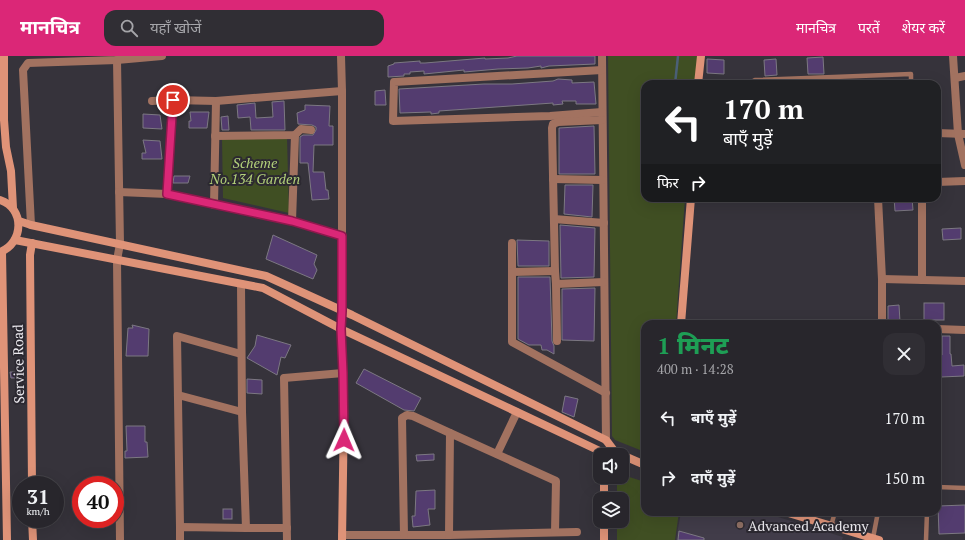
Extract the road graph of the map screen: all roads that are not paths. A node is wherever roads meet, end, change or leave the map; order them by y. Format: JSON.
{"nodes":[{"id":1,"x":4,"y":56,"type":"edge"},
{"id":2,"x":162,"y":56,"type":"edge"},
{"id":3,"x":341,"y":56,"type":"edge"},
{"id":4,"x":602,"y":56,"type":"edge"},
{"id":5,"x":700,"y":56,"type":"edge"},
{"id":6,"x":953,"y":56,"type":"edge"},
{"id":7,"x":118,"y":60,"type":"junction"},
{"id":8,"x":602,"y":70,"type":"junction"},
{"id":9,"x":965,"y":76,"type":"edge"},
{"id":10,"x":955,"y":78,"type":"junction"},
{"id":11,"x":698,"y":80,"type":"edge"},
{"id":12,"x":755,"y":80,"type":"edge"},
{"id":13,"x":911,"y":80,"type":"edge"},
{"id":14,"x":342,"y":91,"type":"junction"},
{"id":15,"x":173,"y":100,"type":"junction"},
{"id":16,"x":152,"y":101,"type":"dead end"},
{"id":17,"x":216,"y":101,"type":"junction"},
{"id":18,"x":602,"y":116,"type":"junction"},
{"id":19,"x":311,"y":130,"type":"dead end"},
{"id":20,"x":941,"y":133,"type":"edge"},
{"id":21,"x":961,"y":134,"type":"edge"},
{"id":22,"x":295,"y":135,"type":"junction"},
{"id":23,"x":215,"y":136,"type":"junction"},
{"id":24,"x":965,"y":165,"type":"edge"},
{"id":25,"x":553,"y":179,"type":"junction"},
{"id":26,"x":603,"y":180,"type":"junction"},
{"id":27,"x":965,"y":181,"type":"edge"},
{"id":28,"x":941,"y":182,"type":"edge"},
{"id":29,"x":119,"y":192,"type":"junction"},
{"id":30,"x":167,"y":194,"type":"junction"},
{"id":31,"x":0,"y":200,"type":"edge"},
{"id":32,"x":691,"y":202,"type":"edge"},
{"id":33,"x":878,"y":202,"type":"edge"},
{"id":34,"x":922,"y":202,"type":"edge"},
{"id":35,"x":214,"y":205,"type":"junction"},
{"id":36,"x":13,"y":208,"type":"junction"},
{"id":37,"x":554,"y":219,"type":"junction"},
{"id":38,"x":19,"y":221,"type":"junction"},
{"id":39,"x":292,"y":221,"type":"junction"},
{"id":40,"x":604,"y":223,"type":"junction"},
{"id":41,"x":31,"y":225,"type":"junction"},
{"id":42,"x":342,"y":236,"type":"junction"},
{"id":43,"x":15,"y":240,"type":"junction"},
{"id":44,"x":32,"y":243,"type":"junction"},
{"id":45,"x":512,"y":243,"type":"dead end"},
{"id":46,"x":120,"y":244,"type":"junction"},
{"id":47,"x":1,"y":252,"type":"edge"},
{"id":48,"x":117,"y":260,"type":"junction"},
{"id":49,"x":555,"y":271,"type":"junction"},
{"id":50,"x":512,"y":272,"type":"junction"},
{"id":51,"x":882,"y":280,"type":"junction"},
{"id":52,"x":922,"y":280,"type":"junction"},
{"id":53,"x":965,"y":281,"type":"edge"},
{"id":54,"x":604,"y":282,"type":"junction"},
{"id":55,"x":241,"y":284,"type":"junction"},
{"id":56,"x":556,"y":284,"type":"junction"},
{"id":57,"x":342,"y":311,"type":"junction"},
{"id":58,"x":681,"y":320,"type":"edge"},
{"id":59,"x":882,"y":320,"type":"edge"},
{"id":60,"x":341,"y":329,"type":"junction"},
{"id":61,"x":941,"y":329,"type":"edge"},
{"id":62,"x":965,"y":330,"type":"edge"},
{"id":63,"x":557,"y":340,"type":"dead end"},
{"id":64,"x":241,"y":354,"type":"junction"},
{"id":65,"x":343,"y":373,"type":"junction"},
{"id":66,"x":606,"y":393,"type":"junction"},
{"id":67,"x":178,"y":395,"type":"junction"},
{"id":68,"x":242,"y":412,"type":"junction"},
{"id":69,"x":517,"y":412,"type":"junction"},
{"id":70,"x":450,"y":433,"type":"junction"},
{"id":71,"x":606,"y":440,"type":"junction"},
{"id":72,"x":605,"y":448,"type":"edge"},
{"id":73,"x":612,"y":448,"type":"edge"},
{"id":74,"x":593,"y":449,"type":"edge"},
{"id":75,"x":497,"y":454,"type":"junction"},
{"id":76,"x":629,"y":458,"type":"edge"},
{"id":77,"x":641,"y":463,"type":"edge"},
{"id":78,"x":32,"y":476,"type":"edge"},
{"id":79,"x":941,"y":487,"type":"edge"},
{"id":80,"x":965,"y":488,"type":"edge"},
{"id":81,"x":809,"y":516,"type":"edge"},
{"id":82,"x":834,"y":516,"type":"edge"},
{"id":83,"x":878,"y":516,"type":"edge"},
{"id":84,"x":927,"y":516,"type":"edge"},
{"id":85,"x":831,"y":526,"type":"junction"},
{"id":86,"x":180,"y":527,"type":"junction"},
{"id":87,"x":32,"y":528,"type":"edge"},
{"id":88,"x":246,"y":528,"type":"junction"},
{"id":89,"x":287,"y":528,"type":"junction"},
{"id":90,"x":604,"y":528,"type":"edge"},
{"id":91,"x":555,"y":532,"type":"junction"},
{"id":92,"x":577,"y":532,"type":"dead end"},
{"id":93,"x":404,"y":535,"type":"junction"},
{"id":94,"x":449,"y":535,"type":"junction"},
{"id":95,"x":342,"y":538,"type":"edge"},
{"id":96,"x":876,"y":539,"type":"edge"},
{"id":97,"x":7,"y":540,"type":"edge"},
{"id":98,"x":33,"y":540,"type":"edge"},
{"id":99,"x":120,"y":540,"type":"edge"},
{"id":100,"x":180,"y":540,"type":"edge"},
{"id":101,"x":287,"y":540,"type":"edge"},
{"id":102,"x":604,"y":540,"type":"edge"},
{"id":103,"x":926,"y":540,"type":"edge"}],
"edges":[{"from":1,"to":36,"type":"street"},
{"from":2,"to":7,"type":"street"},
{"from":3,"to":14,"type":"street"},
{"from":4,"to":8,"type":"street"},
{"from":5,"to":11,"type":"street"},
{"from":6,"to":10,"type":"street"},
{"from":7,"to":29,"type":"street"},
{"from":7,"to":41,"type":"street"},
{"from":8,"to":18,"type":"street"},
{"from":8,"to":18,"type":"street"},
{"from":9,"to":10,"type":"street"},
{"from":10,"to":21,"type":"street"},
{"from":12,"to":13,"type":"lane"},
{"from":14,"to":17,"type":"street"},
{"from":14,"to":42,"type":"street"},
{"from":15,"to":16,"type":"street"},
{"from":15,"to":17,"type":"street"},
{"from":15,"to":30,"type":"street"},
{"from":17,"to":23,"type":"street"},
{"from":18,"to":25,"type":"street"},
{"from":18,"to":26,"type":"street"},
{"from":19,"to":22,"type":"street"},
{"from":20,"to":21,"type":"street"},
{"from":21,"to":24,"type":"street"},
{"from":22,"to":23,"type":"street"},
{"from":22,"to":39,"type":"street"},
{"from":23,"to":35,"type":"street"},
{"from":25,"to":26,"type":"street"},
{"from":25,"to":37,"type":"street"},
{"from":26,"to":40,"type":"street"},
{"from":27,"to":28,"type":"street"},
{"from":29,"to":30,"type":"street"},
{"from":29,"to":46,"type":"street"},
{"from":30,"to":35,"type":"street"},
{"from":31,"to":36,"type":"street"},
{"from":32,"to":58,"type":"street"},
{"from":33,"to":51,"type":"street"},
{"from":34,"to":52,"type":"street"},
{"from":35,"to":39,"type":"street"},
{"from":36,"to":38,"type":"street"},
{"from":37,"to":40,"type":"street"},
{"from":37,"to":49,"type":"street"},
{"from":38,"to":41,"type":"street"},
{"from":38,"to":43,"type":"street"},
{"from":39,"to":42,"type":"street"},
{"from":40,"to":54,"type":"street"},
{"from":41,"to":46,"type":"street"},
{"from":42,"to":57,"type":"street"},
{"from":43,"to":44,"type":"street"},
{"from":43,"to":47,"type":"street"},
{"from":44,"to":48,"type":"street"},
{"from":44,"to":78,"type":"street","name":"Service Road"},
{"from":45,"to":50,"type":"street"},
{"from":46,"to":48,"type":"street"},
{"from":46,"to":57,"type":"street"},
{"from":47,"to":97,"type":"street"},
{"from":48,"to":55,"type":"street"},
{"from":48,"to":99,"type":"street"},
{"from":49,"to":50,"type":"street"},
{"from":49,"to":56,"type":"street"},
{"from":50,"to":66,"type":"street"},
{"from":51,"to":52,"type":"street"},
{"from":51,"to":59,"type":"street"},
{"from":52,"to":53,"type":"street"},
{"from":54,"to":56,"type":"street"},
{"from":54,"to":66,"type":"street"},
{"from":55,"to":60,"type":"street"},
{"from":55,"to":64,"type":"street"},
{"from":56,"to":63,"type":"street"},
{"from":57,"to":60,"type":"street"},
{"from":57,"to":71,"type":"street"},
{"from":60,"to":65,"type":"street"},
{"from":60,"to":69,"type":"street"},
{"from":61,"to":62,"type":"street"},
{"from":64,"to":67,"type":"street"},
{"from":64,"to":68,"type":"street"},
{"from":65,"to":89,"type":"street"},
{"from":65,"to":95,"type":"street"},
{"from":66,"to":71,"type":"street"},
{"from":67,"to":68,"type":"street"},
{"from":67,"to":86,"type":"street"},
{"from":68,"to":88,"type":"street"},
{"from":69,"to":74,"type":"street"},
{"from":69,"to":75,"type":"street"},
{"from":70,"to":75,"type":"street"},
{"from":70,"to":93,"type":"street"},
{"from":70,"to":94,"type":"street"},
{"from":71,"to":72,"type":"street"},
{"from":71,"to":73,"type":"street"},
{"from":75,"to":91,"type":"street"},
{"from":76,"to":77,"type":"street"},
{"from":79,"to":80,"type":"lane"},
{"from":81,"to":85,"type":"street"},
{"from":82,"to":85,"type":"lane"},
{"from":83,"to":96,"type":"lane"},
{"from":84,"to":103,"type":"lane"},
{"from":85,"to":96,"type":"street"},
{"from":86,"to":88,"type":"street"},
{"from":86,"to":100,"type":"street"},
{"from":87,"to":98,"type":"street"},
{"from":88,"to":89,"type":"street"},
{"from":89,"to":101,"type":"street"},
{"from":90,"to":102,"type":"street"},
{"from":91,"to":92,"type":"street"},
{"from":91,"to":94,"type":"street"},
{"from":93,"to":94,"type":"street"},
{"from":93,"to":95,"type":"street"}]}
